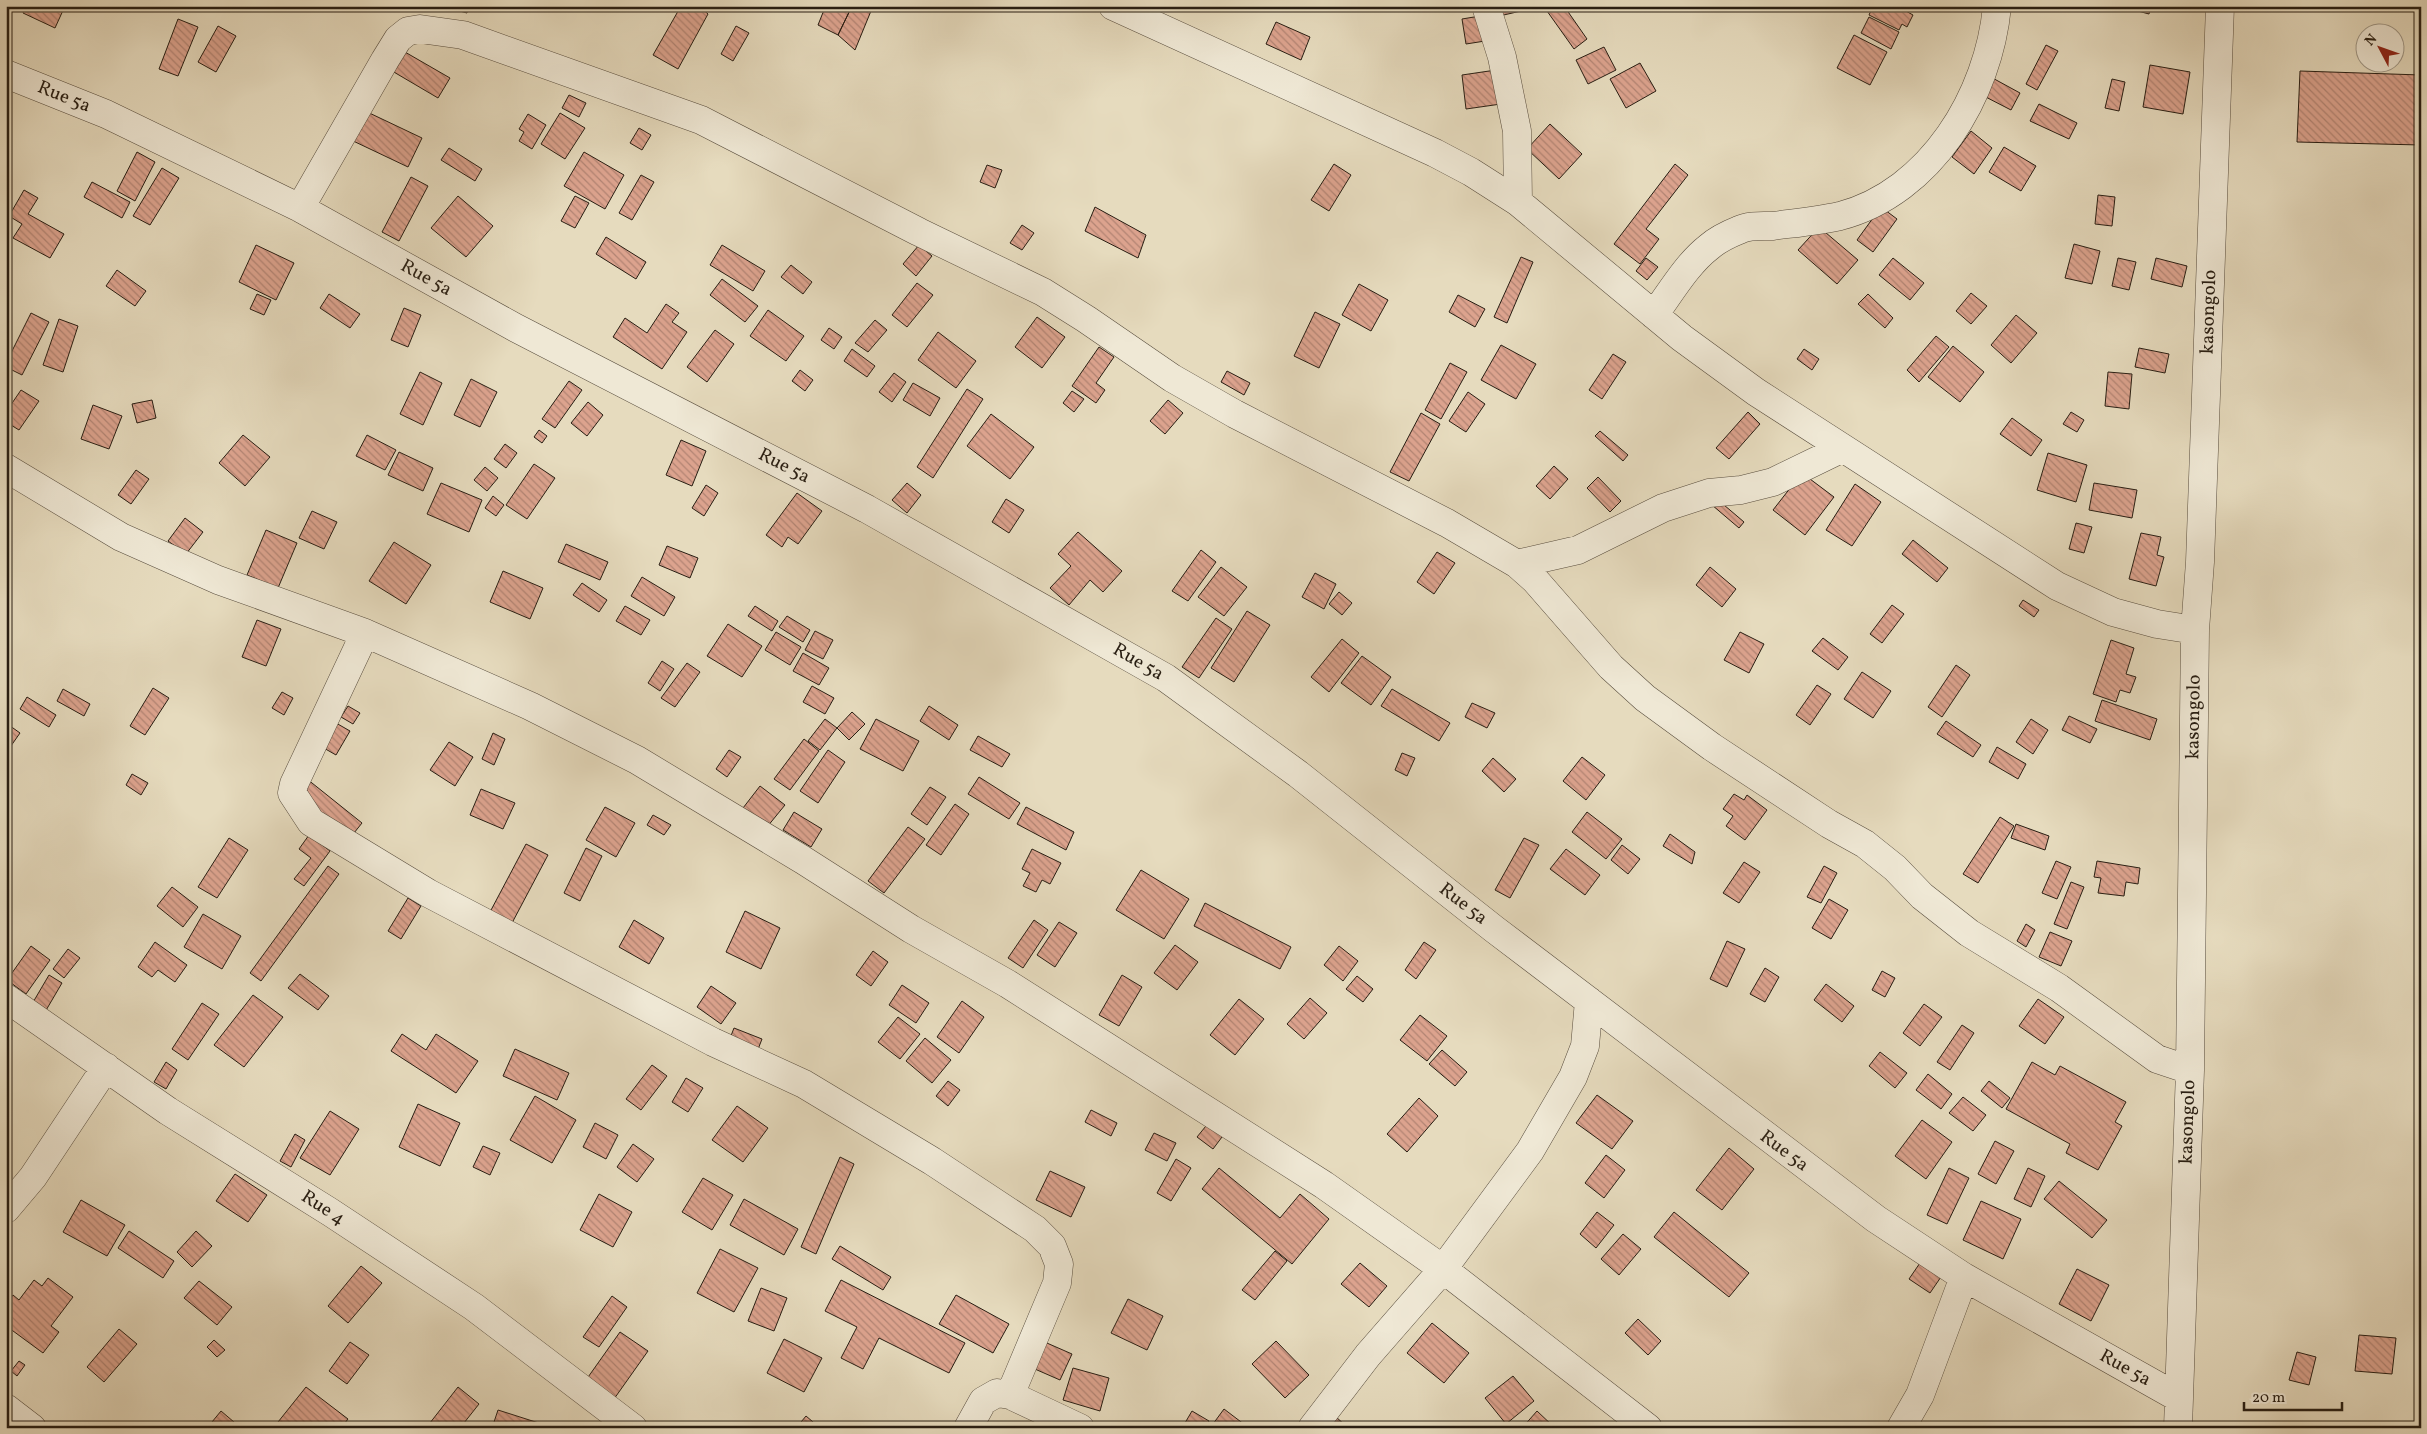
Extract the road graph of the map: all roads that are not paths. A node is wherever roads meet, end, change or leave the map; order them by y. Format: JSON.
{"nodes":[{"id":1,"x":1113,"y":6,"type":"edge"},
{"id":2,"x":1486,"y":6,"type":"edge"},
{"id":3,"x":1998,"y":6,"type":"edge"},
{"id":4,"x":2220,"y":6,"type":"edge"},
{"id":5,"x":6,"y":74,"type":"edge"},
{"id":6,"x":1518,"y":202,"type":"junction"},
{"id":7,"x":300,"y":208,"type":"junction"},
{"id":8,"x":1654,"y":315,"type":"junction"},
{"id":9,"x":1841,"y":449,"type":"junction"},
{"id":10,"x":6,"y":468,"type":"edge"},
{"id":11,"x":1517,"y":564,"type":"junction"},
{"id":12,"x":2195,"y":630,"type":"junction"},
{"id":13,"x":365,"y":633,"type":"junction"},
{"id":14,"x":6,"y":998,"type":"edge"},
{"id":15,"x":1589,"y":1001,"type":"junction"},
{"id":16,"x":106,"y":1067,"type":"junction"},
{"id":17,"x":2190,"y":1070,"type":"junction"},
{"id":18,"x":6,"y":1209,"type":"edge"},
{"id":19,"x":1443,"y":1268,"type":"junction"},
{"id":20,"x":1964,"y":1277,"type":"junction"},
{"id":21,"x":1010,"y":1395,"type":"junction"},
{"id":22,"x":2179,"y":1398,"type":"junction"},
{"id":23,"x":6,"y":1408,"type":"edge"},
{"id":24,"x":32,"y":1428,"type":"edge"},
{"id":25,"x":633,"y":1428,"type":"edge"},
{"id":26,"x":968,"y":1428,"type":"edge"},
{"id":27,"x":1080,"y":1428,"type":"edge"},
{"id":28,"x":1312,"y":1428,"type":"edge"},
{"id":29,"x":1648,"y":1428,"type":"edge"},
{"id":30,"x":1901,"y":1428,"type":"edge"},
{"id":31,"x":2178,"y":1428,"type":"edge"}],
"edges":[{"from":1,"to":6,"type":"street"},
{"from":2,"to":6,"type":"street"},
{"from":3,"to":8,"type":"street"},
{"from":4,"to":12,"type":"street","name":"kasongolo"},
{"from":5,"to":7,"type":"street","name":"Rue 5a"},
{"from":6,"to":8,"type":"street"},
{"from":7,"to":11,"type":"street"},
{"from":7,"to":15,"type":"street","name":"Rue 5a"},
{"from":8,"to":9,"type":"street"},
{"from":9,"to":11,"type":"street"},
{"from":9,"to":12,"type":"street"},
{"from":10,"to":13,"type":"street"},
{"from":11,"to":17,"type":"street"},
{"from":12,"to":17,"type":"street","name":"kasongolo"},
{"from":13,"to":19,"type":"street"},
{"from":13,"to":21,"type":"street"},
{"from":14,"to":16,"type":"street","name":"Rue 4"},
{"from":15,"to":19,"type":"street"},
{"from":15,"to":20,"type":"street","name":"Rue 5a"},
{"from":16,"to":18,"type":"street"},
{"from":16,"to":25,"type":"street","name":"Rue 4"},
{"from":17,"to":22,"type":"street","name":"kasongolo"},
{"from":19,"to":28,"type":"street"},
{"from":19,"to":29,"type":"street"},
{"from":20,"to":22,"type":"street","name":"Rue 5a"},
{"from":20,"to":30,"type":"street"},
{"from":21,"to":26,"type":"street"},
{"from":21,"to":27,"type":"street"},
{"from":22,"to":31,"type":"street","name":"kasongolo"},
{"from":23,"to":24,"type":"street"}]}
